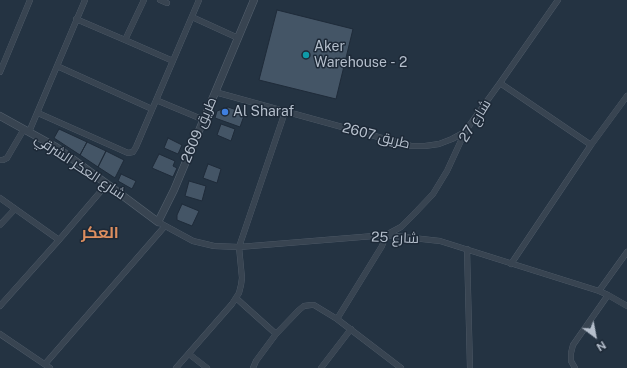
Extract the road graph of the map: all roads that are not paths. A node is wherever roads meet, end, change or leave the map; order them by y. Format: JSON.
{"nodes":[{"id":1,"x":30,"y":0,"type":"edge"},
{"id":2,"x":85,"y":0,"type":"edge"},
{"id":3,"x":144,"y":0,"type":"edge"},
{"id":4,"x":160,"y":0,"type":"edge"},
{"id":5,"x":199,"y":0,"type":"edge"},
{"id":6,"x":254,"y":0,"type":"edge"},
{"id":7,"x":558,"y":0,"type":"edge"},
{"id":8,"x":167,"y":4,"type":"dead end"},
{"id":9,"x":192,"y":17,"type":"junction"},
{"id":10,"x":76,"y":19,"type":"junction"},
{"id":11,"x":238,"y":38,"type":"junction"},
{"id":12,"x":125,"y":40,"type":"junction"},
{"id":13,"x":173,"y":62,"type":"junction"},
{"id":14,"x":2,"y":64,"type":"edge"},
{"id":15,"x":57,"y":66,"type":"junction"},
{"id":16,"x":0,"y":72,"type":"edge"},
{"id":17,"x":500,"y":83,"type":"junction"},
{"id":18,"x":215,"y":92,"type":"junction"},
{"id":19,"x":627,"y":96,"type":"edge"},
{"id":20,"x":156,"y":100,"type":"junction"},
{"id":21,"x":152,"y":109,"type":"junction"},
{"id":22,"x":285,"y":112,"type":"junction"},
{"id":23,"x":38,"y":113,"type":"junction"},
{"id":24,"x":0,"y":116,"type":"edge"},
{"id":25,"x":204,"y":120,"type":"junction"},
{"id":26,"x":26,"y":131,"type":"junction"},
{"id":27,"x":465,"y":132,"type":"junction"},
{"id":28,"x":591,"y":145,"type":"junction"},
{"id":29,"x":0,"y":160,"type":"edge"},
{"id":30,"x":108,"y":184,"type":"junction"},
{"id":31,"x":0,"y":198,"type":"edge"},
{"id":32,"x":14,"y":209,"type":"junction"},
{"id":33,"x":158,"y":222,"type":"junction"},
{"id":34,"x":0,"y":225,"type":"edge"},
{"id":35,"x":166,"y":226,"type":"junction"},
{"id":36,"x":386,"y":235,"type":"junction"},
{"id":37,"x":59,"y":240,"type":"junction"},
{"id":38,"x":239,"y":247,"type":"junction"},
{"id":39,"x":467,"y":249,"type":"junction"},
{"id":40,"x":627,"y":252,"type":"edge"},
{"id":41,"x":511,"y":264,"type":"junction"},
{"id":42,"x":599,"y":291,"type":"junction"},
{"id":43,"x":608,"y":295,"type":"junction"},
{"id":44,"x":236,"y":298,"type":"junction"},
{"id":45,"x":0,"y":306,"type":"edge"},
{"id":46,"x":627,"y":306,"type":"edge"},
{"id":47,"x":337,"y":319,"type":"junction"},
{"id":48,"x":351,"y":329,"type":"junction"},
{"id":49,"x":0,"y":334,"type":"edge"},
{"id":50,"x":276,"y":334,"type":"junction"},
{"id":51,"x":189,"y":354,"type":"junction"},
{"id":52,"x":45,"y":364,"type":"junction"},
{"id":53,"x":50,"y":368,"type":"edge"},
{"id":54,"x":176,"y":368,"type":"edge"},
{"id":55,"x":207,"y":368,"type":"edge"},
{"id":56,"x":253,"y":368,"type":"edge"},
{"id":57,"x":321,"y":368,"type":"edge"},
{"id":58,"x":401,"y":368,"type":"edge"},
{"id":59,"x":470,"y":368,"type":"edge"},
{"id":60,"x":575,"y":368,"type":"edge"}],
"edges":[{"from":1,"to":14,"type":"street"},
{"from":2,"to":10,"type":"street"},
{"from":3,"to":12,"type":"street"},
{"from":4,"to":8,"type":"street"},
{"from":5,"to":9,"type":"street"},
{"from":6,"to":11,"type":"street","name":"طريق 2609"},
{"from":7,"to":17,"type":"street","name":"شارع 27"},
{"from":9,"to":11,"type":"street"},
{"from":9,"to":13,"type":"street"},
{"from":10,"to":12,"type":"street"},
{"from":10,"to":15,"type":"street"},
{"from":11,"to":18,"type":"street","name":"طريق 2609"},
{"from":12,"to":13,"type":"street"},
{"from":13,"to":20,"type":"street"},
{"from":14,"to":16,"type":"street"},
{"from":15,"to":21,"type":"street"},
{"from":15,"to":23,"type":"street"},
{"from":17,"to":27,"type":"street","name":"شارع 27"},
{"from":17,"to":28,"type":"street"},
{"from":18,"to":22,"type":"street","name":"طريق 2607"},
{"from":18,"to":25,"type":"street","name":"طريق 2609"},
{"from":19,"to":28,"type":"street"},
{"from":20,"to":21,"type":"street"},
{"from":20,"to":25,"type":"street"},
{"from":21,"to":23,"type":"street"},
{"from":22,"to":27,"type":"street","name":"طريق 2607"},
{"from":22,"to":38,"type":"street"},
{"from":23,"to":26,"type":"street"},
{"from":24,"to":26,"type":"street","name":"شارع العكر الشرقي"},
{"from":25,"to":33,"type":"street","name":"طريق 2609"},
{"from":26,"to":29,"type":"street"},
{"from":26,"to":30,"type":"street","name":"شارع العكر الشرقي"},
{"from":27,"to":36,"type":"street","name":"شارع 27"},
{"from":28,"to":41,"type":"street"},
{"from":30,"to":33,"type":"street","name":"شارع العكر الشرقي"},
{"from":30,"to":37,"type":"street"},
{"from":31,"to":32,"type":"street"},
{"from":32,"to":34,"type":"street"},
{"from":32,"to":37,"type":"street"},
{"from":33,"to":35,"type":"street","name":"شارع 25"},
{"from":35,"to":38,"type":"street","name":"شارع 25"},
{"from":35,"to":52,"type":"street"},
{"from":36,"to":38,"type":"street","name":"شارع 25"},
{"from":36,"to":39,"type":"street","name":"شارع 25"},
{"from":36,"to":47,"type":"street"},
{"from":37,"to":45,"type":"street"},
{"from":38,"to":44,"type":"street"},
{"from":39,"to":41,"type":"street","name":"شارع 25"},
{"from":39,"to":59,"type":"street"},
{"from":40,"to":42,"type":"street"},
{"from":41,"to":42,"type":"street","name":"شارع 25"},
{"from":42,"to":43,"type":"street","name":"شارع 25"},
{"from":43,"to":46,"type":"street","name":"شارع 25"},
{"from":43,"to":60,"type":"street"},
{"from":44,"to":50,"type":"street"},
{"from":44,"to":51,"type":"street"},
{"from":47,"to":48,"type":"street"},
{"from":47,"to":50,"type":"street"},
{"from":48,"to":57,"type":"street"},
{"from":48,"to":58,"type":"street"},
{"from":49,"to":52,"type":"street"},
{"from":50,"to":56,"type":"street"},
{"from":51,"to":54,"type":"street"},
{"from":51,"to":55,"type":"street"},
{"from":52,"to":53,"type":"street"}]}
